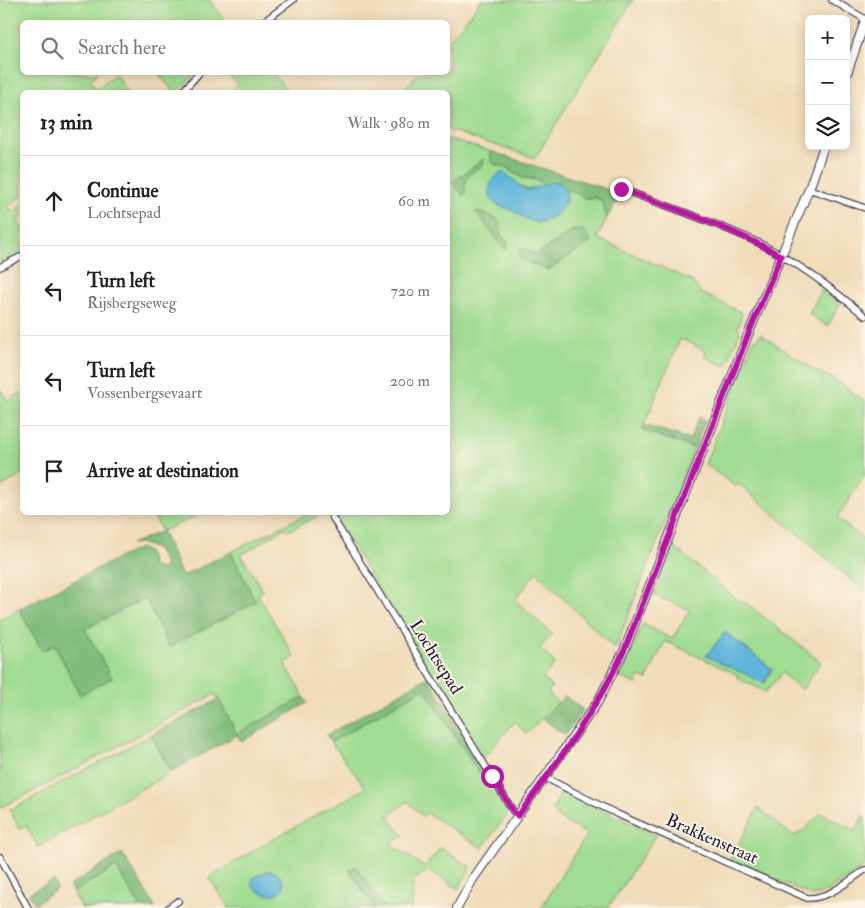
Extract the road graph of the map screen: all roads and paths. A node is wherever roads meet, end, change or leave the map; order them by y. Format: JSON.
{"nodes":[{"id":1,"x":293,"y":0,"type":"edge"},
{"id":2,"x":832,"y":0,"type":"edge"},
{"id":3,"x":266,"y":20,"type":"edge"},
{"id":4,"x":865,"y":20,"type":"edge"},
{"id":5,"x":850,"y":64,"type":"edge"},
{"id":6,"x":197,"y":75,"type":"edge"},
{"id":7,"x":184,"y":90,"type":"edge"},
{"id":8,"x":823,"y":150,"type":"edge"},
{"id":9,"x":621,"y":189,"type":"dead end"},
{"id":10,"x":809,"y":189,"type":"junction"},
{"id":11,"x":865,"y":208,"type":"edge"},
{"id":12,"x":781,"y":256,"type":"junction"},
{"id":13,"x":20,"y":257,"type":"edge"},
{"id":14,"x":0,"y":268,"type":"edge"},
{"id":15,"x":865,"y":316,"type":"edge"},
{"id":16,"x":331,"y":515,"type":"edge"},
{"id":17,"x":546,"y":778,"type":"junction"},
{"id":18,"x":518,"y":816,"type":"junction"},
{"id":19,"x":0,"y":857,"type":"edge"},
{"id":20,"x":865,"y":870,"type":"edge"},
{"id":21,"x":178,"y":901,"type":"dead end"},
{"id":22,"x":28,"y":908,"type":"edge"},
{"id":23,"x":168,"y":908,"type":"edge"},
{"id":24,"x":457,"y":908,"type":"edge"}],
"edges":[{"from":1,"to":3,"type":"street"},
{"from":2,"to":4,"type":"street"},
{"from":4,"to":5,"type":"main road"},
{"from":6,"to":7,"type":"street"},
{"from":8,"to":10,"type":"main road"},
{"from":9,"to":12,"type":"street"},
{"from":10,"to":11,"type":"street"},
{"from":10,"to":12,"type":"main road"},
{"from":12,"to":15,"type":"street"},
{"from":12,"to":17,"type":"main road"},
{"from":13,"to":14,"type":"street"},
{"from":16,"to":18,"type":"street","name":"Lochtsepad"},
{"from":17,"to":18,"type":"main road"},
{"from":17,"to":20,"type":"street","name":"Brakkenstraat"},
{"from":18,"to":24,"type":"main road"},
{"from":19,"to":22,"type":"street"},
{"from":21,"to":23,"type":"street"}]}
